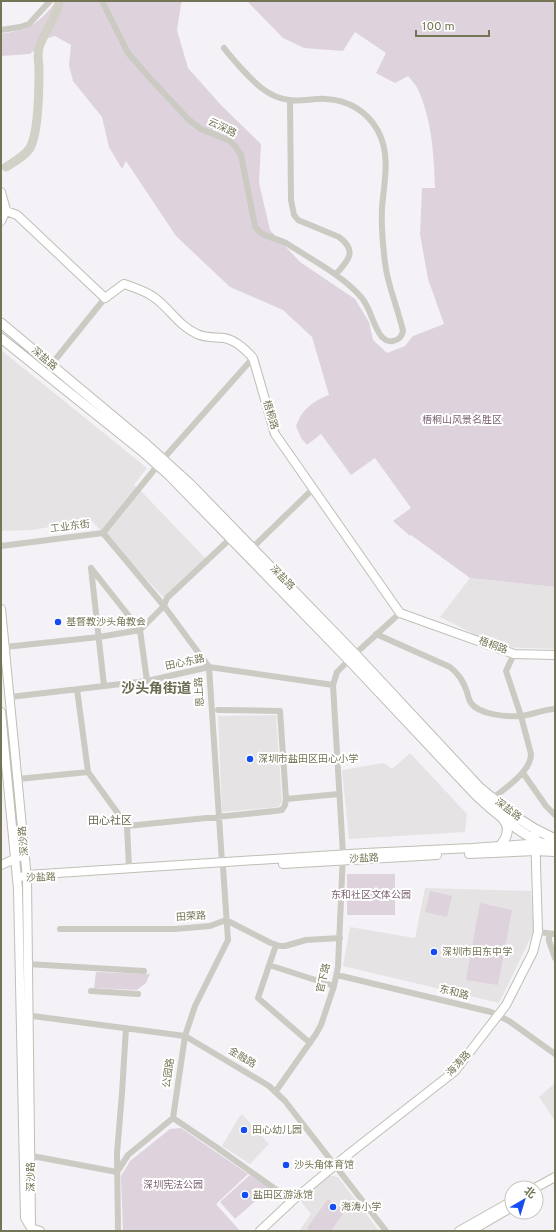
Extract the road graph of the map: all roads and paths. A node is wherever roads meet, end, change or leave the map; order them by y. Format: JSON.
{"nodes":[{"id":1,"x":102,"y":1,"type":"edge"},
{"id":2,"x":49,"y":3,"type":"edge"},
{"id":3,"x":1,"y":30,"type":"edge"},
{"id":4,"x":224,"y":48,"type":"dead end"},
{"id":5,"x":290,"y":100,"type":"junction"},
{"id":6,"x":1,"y":192,"type":"edge"},
{"id":7,"x":3,"y":210,"type":"edge"},
{"id":8,"x":1,"y":221,"type":"edge"},
{"id":9,"x":336,"y":274,"type":"junction"},
{"id":10,"x":105,"y":298,"type":"junction"},
{"id":11,"x":1,"y":323,"type":"edge"},
{"id":12,"x":3,"y":340,"type":"edge"},
{"id":13,"x":253,"y":358,"type":"junction"},
{"id":14,"x":51,"y":365,"type":"junction"},
{"id":15,"x":161,"y":462,"type":"junction"},
{"id":16,"x":314,"y":488,"type":"junction"},
{"id":17,"x":103,"y":533,"type":"junction"},
{"id":18,"x":231,"y":538,"type":"junction"},
{"id":19,"x":1,"y":546,"type":"edge"},
{"id":20,"x":249,"y":551,"type":"junction"},
{"id":21,"x":164,"y":606,"type":"junction"},
{"id":22,"x":1,"y":609,"type":"edge"},
{"id":23,"x":400,"y":613,"type":"junction"},
{"id":24,"x":140,"y":630,"type":"junction"},
{"id":25,"x":376,"y":634,"type":"junction"},
{"id":26,"x":99,"y":637,"type":"junction"},
{"id":27,"x":5,"y":647,"type":"junction"},
{"id":28,"x":514,"y":654,"type":"junction"},
{"id":29,"x":555,"y":655,"type":"edge"},
{"id":30,"x":352,"y":657,"type":"junction"},
{"id":31,"x":209,"y":667,"type":"junction"},
{"id":32,"x":147,"y":681,"type":"junction"},
{"id":33,"x":333,"y":685,"type":"junction"},
{"id":34,"x":104,"y":686,"type":"junction"},
{"id":35,"x":77,"y":689,"type":"junction"},
{"id":36,"x":10,"y":697,"type":"junction"},
{"id":37,"x":555,"y":709,"type":"edge"},
{"id":38,"x":218,"y":710,"type":"dead end"},
{"id":39,"x":1,"y":712,"type":"edge"},
{"id":40,"x":521,"y":716,"type":"junction"},
{"id":41,"x":88,"y":772,"type":"junction"},
{"id":42,"x":523,"y":773,"type":"junction"},
{"id":43,"x":18,"y":779,"type":"junction"},
{"id":44,"x":5,"y":785,"type":"edge"},
{"id":45,"x":339,"y":794,"type":"junction"},
{"id":46,"x":286,"y":799,"type":"junction"},
{"id":47,"x":492,"y":799,"type":"junction"},
{"id":48,"x":555,"y":815,"type":"edge"},
{"id":49,"x":219,"y":817,"type":"junction"},
{"id":50,"x":501,"y":817,"type":"junction"},
{"id":51,"x":127,"y":826,"type":"junction"},
{"id":52,"x":534,"y":829,"type":"junction"},
{"id":53,"x":555,"y":839,"type":"edge"},
{"id":54,"x":555,"y":842,"type":"edge"},
{"id":55,"x":536,"y":845,"type":"junction"},
{"id":56,"x":499,"y":847,"type":"junction"},
{"id":57,"x":555,"y":851,"type":"edge"},
{"id":58,"x":343,"y":857,"type":"junction"},
{"id":59,"x":16,"y":858,"type":"junction"},
{"id":60,"x":26,"y":859,"type":"junction"},
{"id":61,"x":1,"y":865,"type":"edge"},
{"id":62,"x":223,"y":865,"type":"junction"},
{"id":63,"x":129,"y":868,"type":"junction"},
{"id":64,"x":27,"y":877,"type":"junction"},
{"id":65,"x":17,"y":878,"type":"junction"},
{"id":66,"x":226,"y":920,"type":"junction"},
{"id":67,"x":60,"y":930,"type":"dead end"},
{"id":68,"x":538,"y":932,"type":"junction"},
{"id":69,"x":552,"y":934,"type":"edge"},
{"id":70,"x":340,"y":938,"type":"junction"},
{"id":71,"x":276,"y":945,"type":"junction"},
{"id":72,"x":555,"y":958,"type":"edge"},
{"id":73,"x":28,"y":964,"type":"junction"},
{"id":74,"x":269,"y":964,"type":"junction"},
{"id":75,"x":144,"y":971,"type":"dead end"},
{"id":76,"x":337,"y":975,"type":"junction"},
{"id":77,"x":334,"y":986,"type":"junction"},
{"id":78,"x":91,"y":991,"type":"dead end"},
{"id":79,"x":138,"y":994,"type":"dead end"},
{"id":80,"x":25,"y":1015,"type":"junction"},
{"id":81,"x":498,"y":1016,"type":"junction"},
{"id":82,"x":126,"y":1028,"type":"junction"},
{"id":83,"x":185,"y":1036,"type":"junction"},
{"id":84,"x":310,"y":1043,"type":"junction"},
{"id":85,"x":555,"y":1054,"type":"edge"},
{"id":86,"x":276,"y":1091,"type":"junction"},
{"id":87,"x":173,"y":1118,"type":"junction"},
{"id":88,"x":27,"y":1155,"type":"junction"},
{"id":89,"x":335,"y":1165,"type":"junction"},
{"id":90,"x":117,"y":1172,"type":"junction"},
{"id":91,"x":555,"y":1177,"type":"edge"},
{"id":92,"x":544,"y":1183,"type":"edge"},
{"id":93,"x":555,"y":1183,"type":"edge"},
{"id":94,"x":544,"y":1189,"type":"edge"},
{"id":95,"x":292,"y":1201,"type":"junction"},
{"id":96,"x":504,"y":1206,"type":"edge"},
{"id":97,"x":504,"y":1212,"type":"edge"},
{"id":98,"x":31,"y":1229,"type":"edge"},
{"id":99,"x":40,"y":1231,"type":"edge"},
{"id":100,"x":118,"y":1231,"type":"edge"},
{"id":101,"x":260,"y":1231,"type":"edge"},
{"id":102,"x":386,"y":1231,"type":"edge"},
{"id":103,"x":459,"y":1231,"type":"edge"},
{"id":104,"x":470,"y":1231,"type":"edge"}],
"edges":[{"from":1,"to":9,"type":"street","name":"云深路"},
{"from":2,"to":3,"type":"street"},
{"from":4,"to":5,"type":"street"},
{"from":5,"to":9,"type":"street"},
{"from":5,"to":9,"type":"street","name":"云深路"},
{"from":6,"to":7,"type":"street"},
{"from":7,"to":8,"type":"street"},
{"from":7,"to":10,"type":"street"},
{"from":10,"to":13,"type":"street"},
{"from":10,"to":14,"type":"street"},
{"from":11,"to":14,"type":"main road","name":"深盐路"},
{"from":12,"to":15,"type":"main road","name":"深盐路"},
{"from":13,"to":15,"type":"street","name":"工业东街"},
{"from":13,"to":16,"type":"street","name":"梧桐路"},
{"from":14,"to":15,"type":"main road","name":"深盐路"},
{"from":15,"to":17,"type":"street","name":"工业东街"},
{"from":15,"to":18,"type":"main road","name":"深盐路"},
{"from":15,"to":20,"type":"main road","name":"深盐路"},
{"from":16,"to":20,"type":"street"},
{"from":16,"to":23,"type":"street","name":"梧桐路"},
{"from":17,"to":19,"type":"street","name":"工业东街"},
{"from":17,"to":21,"type":"street","name":"恩上路"},
{"from":18,"to":20,"type":"main road","name":"深盐路"},
{"from":18,"to":21,"type":"street"},
{"from":20,"to":30,"type":"main road","name":"深盐路"},
{"from":21,"to":24,"type":"street"},
{"from":21,"to":31,"type":"street","name":"恩上路"},
{"from":22,"to":27,"type":"street","name":"深沙路"},
{"from":23,"to":25,"type":"street"},
{"from":23,"to":28,"type":"street","name":"梧桐路"},
{"from":24,"to":26,"type":"street"},
{"from":24,"to":26,"type":"street"},
{"from":24,"to":32,"type":"street"},
{"from":25,"to":30,"type":"street"},
{"from":25,"to":40,"type":"street"},
{"from":26,"to":27,"type":"street"},
{"from":26,"to":34,"type":"street"},
{"from":27,"to":36,"type":"street","name":"深沙路"},
{"from":28,"to":29,"type":"street","name":"梧桐路"},
{"from":28,"to":40,"type":"street"},
{"from":30,"to":33,"type":"street"},
{"from":30,"to":47,"type":"main road","name":"深盐路"},
{"from":30,"to":50,"type":"main road","name":"深盐路"},
{"from":31,"to":32,"type":"street","name":"田心东路"},
{"from":31,"to":33,"type":"street","name":"田心东路"},
{"from":31,"to":49,"type":"street","name":"恩上路"},
{"from":32,"to":34,"type":"street","name":"田心东路"},
{"from":33,"to":45,"type":"street","name":"官下路"},
{"from":34,"to":35,"type":"street","name":"田心东路"},
{"from":35,"to":36,"type":"street","name":"田心东路"},
{"from":35,"to":41,"type":"street"},
{"from":36,"to":43,"type":"street","name":"深沙路"},
{"from":37,"to":40,"type":"street"},
{"from":38,"to":46,"type":"street"},
{"from":39,"to":44,"type":"street","name":"深沙路"},
{"from":40,"to":42,"type":"street"},
{"from":41,"to":43,"type":"street"},
{"from":41,"to":51,"type":"street"},
{"from":42,"to":47,"type":"street"},
{"from":42,"to":48,"type":"street"},
{"from":43,"to":44,"type":"street"},
{"from":43,"to":60,"type":"street","name":"深沙路"},
{"from":44,"to":59,"type":"street","name":"深沙路"},
{"from":45,"to":46,"type":"street"},
{"from":45,"to":58,"type":"street","name":"官下路"},
{"from":46,"to":49,"type":"street"},
{"from":47,"to":52,"type":"main road","name":"深盐路"},
{"from":49,"to":51,"type":"street"},
{"from":49,"to":62,"type":"street","name":"恩上路"},
{"from":50,"to":55,"type":"main road","name":"深盐路"},
{"from":50,"to":56,"type":"main road"},
{"from":51,"to":63,"type":"street"},
{"from":52,"to":53,"type":"main road","name":"深盐路"},
{"from":52,"to":55,"type":"street","name":"海涛路"},
{"from":54,"to":55,"type":"street","name":"沙盐路"},
{"from":55,"to":56,"type":"street","name":"沙盐路"},
{"from":55,"to":57,"type":"main road","name":"深盐路"},
{"from":55,"to":58,"type":"street","name":"沙盐路"},
{"from":55,"to":68,"type":"street","name":"海涛路"},
{"from":56,"to":58,"type":"street","name":"沙盐路"},
{"from":58,"to":62,"type":"street","name":"沙盐路"},
{"from":58,"to":70,"type":"street","name":"官下路"},
{"from":59,"to":60,"type":"street"},
{"from":59,"to":61,"type":"street"},
{"from":59,"to":65,"type":"street","name":"深沙路"},
{"from":60,"to":64,"type":"street","name":"深沙路"},
{"from":62,"to":63,"type":"street","name":"沙盐路"},
{"from":62,"to":64,"type":"street","name":"沙盐路"},
{"from":62,"to":66,"type":"street","name":"公园路"},
{"from":63,"to":64,"type":"street","name":"沙盐路"},
{"from":64,"to":65,"type":"street","name":"沙盐路"},
{"from":64,"to":73,"type":"street","name":"深沙路"},
{"from":65,"to":80,"type":"street","name":"深沙路"},
{"from":66,"to":67,"type":"street","name":"田荣路"},
{"from":66,"to":71,"type":"street"},
{"from":66,"to":83,"type":"street","name":"公园路"},
{"from":68,"to":69,"type":"street"},
{"from":68,"to":81,"type":"street","name":"海涛路"},
{"from":69,"to":72,"type":"street"},
{"from":70,"to":71,"type":"street"},
{"from":70,"to":76,"type":"street","name":"官下路"},
{"from":71,"to":74,"type":"street"},
{"from":73,"to":75,"type":"street"},
{"from":73,"to":80,"type":"street","name":"深沙路"},
{"from":74,"to":77,"type":"street"},
{"from":74,"to":84,"type":"street"},
{"from":76,"to":77,"type":"street","name":"官下路"},
{"from":76,"to":81,"type":"street","name":"东和路"},
{"from":77,"to":84,"type":"street","name":"官下路"},
{"from":78,"to":79,"type":"street"},
{"from":80,"to":82,"type":"street","name":"金融路"},
{"from":80,"to":88,"type":"street","name":"深沙路"},
{"from":81,"to":85,"type":"street","name":"东和路"},
{"from":81,"to":89,"type":"street","name":"海涛路"},
{"from":82,"to":83,"type":"street","name":"金融路"},
{"from":82,"to":90,"type":"street"},
{"from":83,"to":86,"type":"street","name":"金融路"},
{"from":83,"to":87,"type":"street","name":"公园路"},
{"from":84,"to":86,"type":"street","name":"官下路"},
{"from":86,"to":89,"type":"street","name":"金融路"},
{"from":87,"to":90,"type":"street"},
{"from":87,"to":95,"type":"street"},
{"from":88,"to":90,"type":"street"},
{"from":88,"to":98,"type":"street","name":"深沙路"},
{"from":89,"to":95,"type":"street","name":"海涛路"},
{"from":89,"to":102,"type":"street","name":"金融路"},
{"from":90,"to":100,"type":"street"},
{"from":91,"to":92,"type":"street"},
{"from":93,"to":94,"type":"street"},
{"from":95,"to":101,"type":"street","name":"海涛路"},
{"from":96,"to":103,"type":"street"},
{"from":97,"to":104,"type":"street"},
{"from":98,"to":99,"type":"street"}]}
